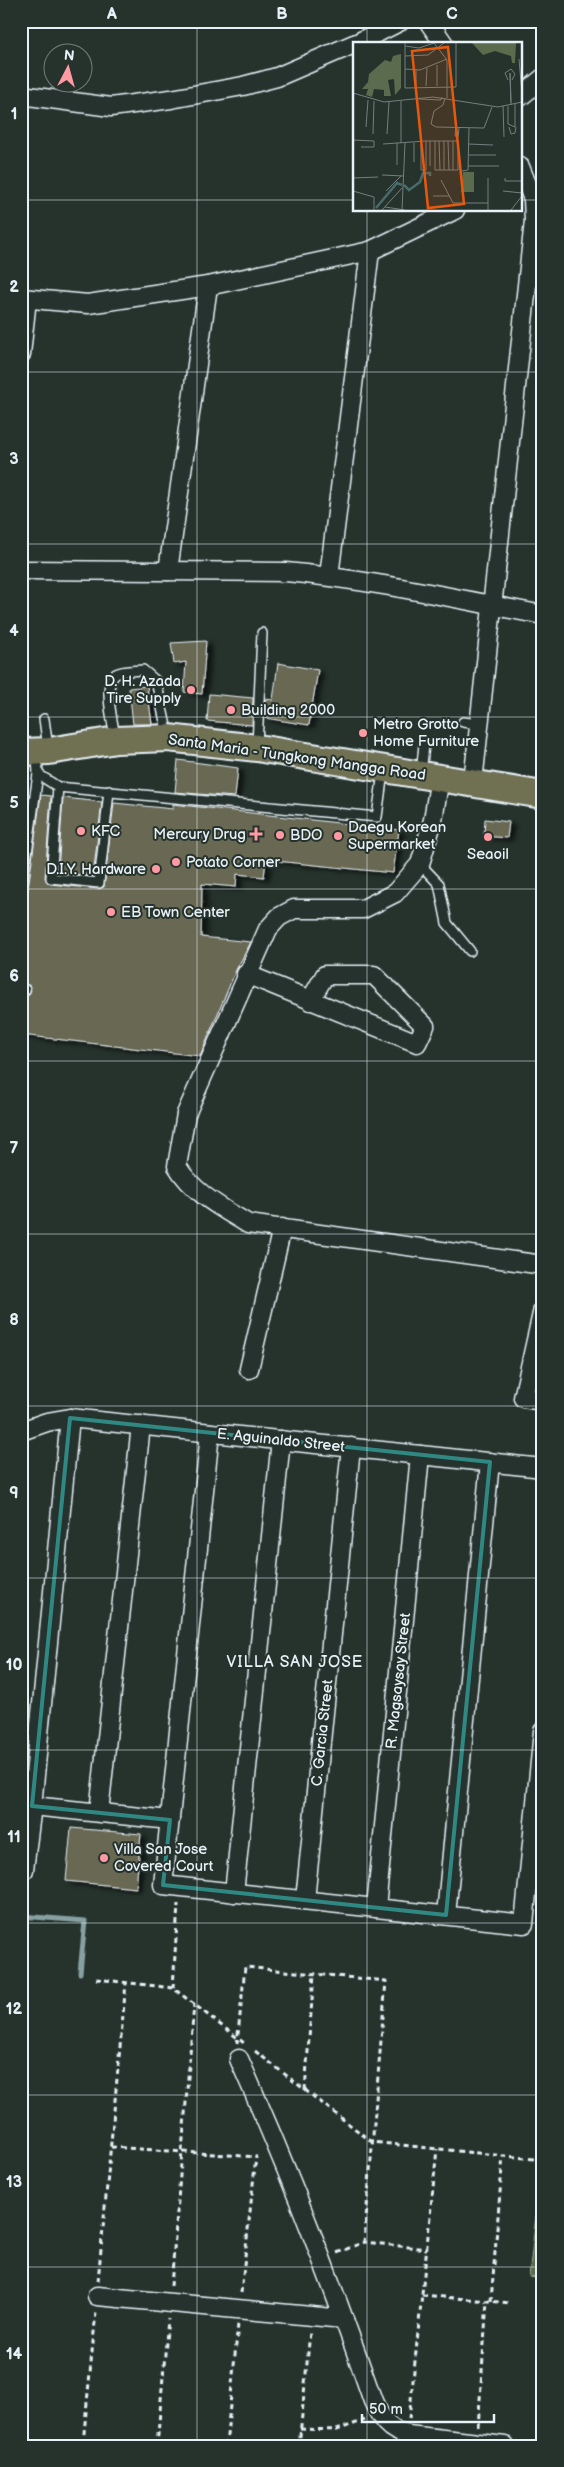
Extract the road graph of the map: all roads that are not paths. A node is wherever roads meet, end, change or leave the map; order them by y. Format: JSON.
{"nodes":[{"id":1,"x":401,"y":21,"type":"edge"},
{"id":2,"x":428,"y":21,"type":"edge"},
{"id":3,"x":358,"y":42,"type":"edge"},
{"id":4,"x":443,"y":42,"type":"edge"},
{"id":5,"x":353,"y":44,"type":"edge"},
{"id":6,"x":543,"y":78,"type":"edge"},
{"id":7,"x":21,"y":95,"type":"edge"},
{"id":8,"x":522,"y":95,"type":"edge"},
{"id":9,"x":522,"y":175,"type":"edge"},
{"id":10,"x":453,"y":211,"type":"edge"},
{"id":11,"x":370,"y":251,"type":"junction"},
{"id":12,"x":208,"y":286,"type":"junction"},
{"id":13,"x":24,"y":299,"type":"edge"},
{"id":14,"x":21,"y":354,"type":"edge"},
{"id":15,"x":21,"y":570,"type":"edge"},
{"id":16,"x":168,"y":570,"type":"junction"},
{"id":17,"x":329,"y":576,"type":"junction"},
{"id":18,"x":492,"y":606,"type":"junction"},
{"id":19,"x":543,"y":615,"type":"edge"},
{"id":20,"x":262,"y":633,"type":"dead end"},
{"id":21,"x":44,"y":719,"type":"dead end"},
{"id":22,"x":168,"y":738,"type":"junction"},
{"id":23,"x":116,"y":740,"type":"junction"},
{"id":24,"x":424,"y":745,"type":"dead end"},
{"id":25,"x":257,"y":748,"type":"junction"},
{"id":26,"x":36,"y":757,"type":"edge"},
{"id":27,"x":384,"y":768,"type":"junction"},
{"id":28,"x":430,"y":776,"type":"junction"},
{"id":29,"x":473,"y":782,"type":"junction"},
{"id":30,"x":58,"y":787,"type":"junction"},
{"id":31,"x":109,"y":791,"type":"junction"},
{"id":32,"x":543,"y":794,"type":"edge"},
{"id":33,"x":420,"y":864,"type":"junction"},
{"id":34,"x":21,"y":896,"type":"edge"},
{"id":35,"x":470,"y":951,"type":"dead end"},
{"id":36,"x":246,"y":974,"type":"junction"},
{"id":37,"x":310,"y":1001,"type":"junction"},
{"id":38,"x":282,"y":1228,"type":"junction"},
{"id":39,"x":543,"y":1264,"type":"edge"},
{"id":40,"x":543,"y":1309,"type":"edge"},
{"id":41,"x":249,"y":1368,"type":"dead end"},
{"id":42,"x":543,"y":1401,"type":"edge"},
{"id":43,"x":70,"y":1418,"type":"junction"},
{"id":44,"x":141,"y":1425,"type":"junction"},
{"id":45,"x":21,"y":1431,"type":"edge"},
{"id":46,"x":210,"y":1433,"type":"junction"},
{"id":47,"x":281,"y":1440,"type":"junction"},
{"id":48,"x":351,"y":1448,"type":"junction"},
{"id":49,"x":420,"y":1455,"type":"junction"},
{"id":50,"x":490,"y":1462,"type":"junction"},
{"id":51,"x":543,"y":1468,"type":"edge"},
{"id":52,"x":543,"y":1732,"type":"edge"},
{"id":53,"x":32,"y":1806,"type":"junction"},
{"id":54,"x":99,"y":1812,"type":"junction"},
{"id":55,"x":170,"y":1820,"type":"junction"},
{"id":56,"x":21,"y":1870,"type":"edge"},
{"id":57,"x":234,"y":1892,"type":"junction"},
{"id":58,"x":305,"y":1900,"type":"junction"},
{"id":59,"x":376,"y":1908,"type":"junction"},
{"id":60,"x":446,"y":1915,"type":"junction"},
{"id":61,"x":245,"y":2050,"type":"road end"},
{"id":62,"x":97,"y":2296,"type":"road end"},
{"id":63,"x":344,"y":2319,"type":"junction"},
{"id":64,"x":505,"y":2446,"type":"edge"}],
"edges":[{"from":1,"to":3,"type":"street"},
{"from":2,"to":4,"type":"street"},
{"from":5,"to":7,"type":"street"},
{"from":6,"to":8,"type":"street"},
{"from":9,"to":18,"type":"street"},
{"from":10,"to":11,"type":"street"},
{"from":11,"to":12,"type":"street"},
{"from":11,"to":17,"type":"street"},
{"from":12,"to":13,"type":"street"},
{"from":12,"to":16,"type":"street"},
{"from":13,"to":14,"type":"street"},
{"from":15,"to":16,"type":"street"},
{"from":16,"to":17,"type":"street"},
{"from":17,"to":18,"type":"street"},
{"from":18,"to":19,"type":"street"},
{"from":18,"to":29,"type":"street"},
{"from":20,"to":25,"type":"lane"},
{"from":21,"to":26,"type":"lane"},
{"from":22,"to":23,"type":"main road","name":"Santa Maria - Tungkong Mangga Road"},
{"from":22,"to":23,"type":"lane"},
{"from":22,"to":25,"type":"main road","name":"Santa Maria - Tungkong Mangga Road"},
{"from":23,"to":26,"type":"main road","name":"Santa Maria - Tungkong Mangga Road"},
{"from":24,"to":28,"type":"lane"},
{"from":25,"to":27,"type":"main road","name":"Santa Maria - Tungkong Mangga Road"},
{"from":26,"to":30,"type":"lane"},
{"from":26,"to":34,"type":"lane"},
{"from":27,"to":28,"type":"main road","name":"Santa Maria - Tungkong Mangga Road"},
{"from":27,"to":31,"type":"lane"},
{"from":28,"to":29,"type":"main road","name":"Santa Maria - Tungkong Mangga Road"},
{"from":28,"to":33,"type":"street"},
{"from":29,"to":32,"type":"main road","name":"Santa Maria - Tungkong Mangga Road"},
{"from":30,"to":31,"type":"lane"},
{"from":30,"to":31,"type":"lane"},
{"from":33,"to":35,"type":"lane"},
{"from":33,"to":36,"type":"street"},
{"from":36,"to":37,"type":"street"},
{"from":36,"to":38,"type":"street"},
{"from":37,"to":37,"type":"street"},
{"from":38,"to":39,"type":"street"},
{"from":38,"to":41,"type":"street"},
{"from":40,"to":42,"type":"street"},
{"from":43,"to":44,"type":"street","name":"E. Aguinaldo Street"},
{"from":43,"to":45,"type":"street","name":"E. Aguinaldo Street"},
{"from":43,"to":53,"type":"street"},
{"from":44,"to":46,"type":"street","name":"E. Aguinaldo Street"},
{"from":44,"to":54,"type":"street"},
{"from":46,"to":47,"type":"street","name":"E. Aguinaldo Street"},
{"from":46,"to":55,"type":"street"},
{"from":47,"to":48,"type":"street","name":"E. Aguinaldo Street"},
{"from":47,"to":57,"type":"street"},
{"from":48,"to":49,"type":"street","name":"E. Aguinaldo Street"},
{"from":48,"to":58,"type":"street","name":"C. Garcia Street"},
{"from":49,"to":50,"type":"street","name":"E. Aguinaldo Street"},
{"from":49,"to":59,"type":"street","name":"R. Magsaysay Street"},
{"from":50,"to":51,"type":"street","name":"E. Aguinaldo Street"},
{"from":50,"to":60,"type":"street"},
{"from":52,"to":60,"type":"street"},
{"from":53,"to":54,"type":"street"},
{"from":53,"to":56,"type":"street"},
{"from":54,"to":55,"type":"street"},
{"from":55,"to":57,"type":"street"},
{"from":57,"to":58,"type":"street"},
{"from":58,"to":59,"type":"street"},
{"from":59,"to":60,"type":"street"},
{"from":61,"to":63,"type":"street"},
{"from":62,"to":63,"type":"street"},
{"from":63,"to":64,"type":"street"}]}
